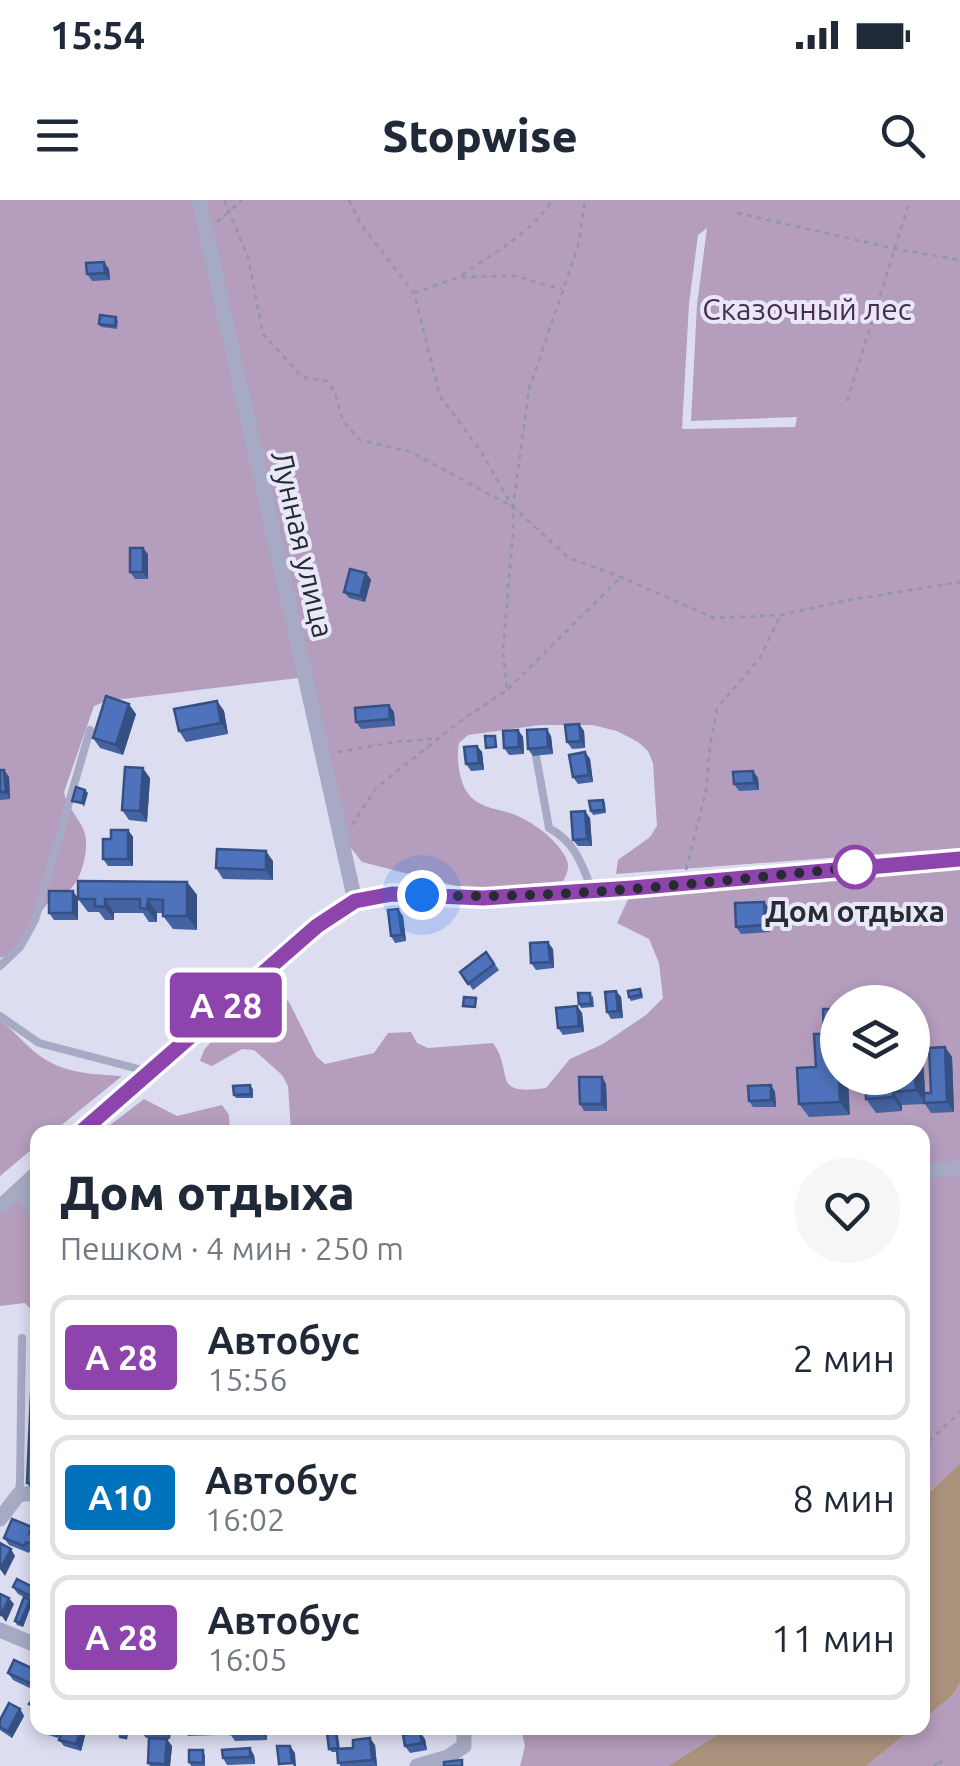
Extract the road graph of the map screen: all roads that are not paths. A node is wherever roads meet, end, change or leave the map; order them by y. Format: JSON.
{"nodes":[{"id":1,"x":199,"y":200,"type":"edge"},
{"id":2,"x":90,"y":730,"type":"dead end"},
{"id":3,"x":536,"y":756,"type":"edge"},
{"id":4,"x":960,"y":859,"type":"edge"},
{"id":5,"x":592,"y":890,"type":"junction"},
{"id":6,"x":355,"y":901,"type":"junction"},
{"id":7,"x":0,"y":966,"type":"edge"},
{"id":8,"x":0,"y":1016,"type":"edge"},
{"id":9,"x":150,"y":1072,"type":"junction"},
{"id":10,"x":89,"y":1125,"type":"edge"},
{"id":11,"x":960,"y":1168,"type":"edge"},
{"id":12,"x":930,"y":1170,"type":"edge"},
{"id":13,"x":30,"y":1180,"type":"edge"},
{"id":14,"x":20,"y":1189,"type":"junction"},
{"id":15,"x":30,"y":1205,"type":"edge"},
{"id":16,"x":0,"y":1207,"type":"edge"},
{"id":17,"x":22,"y":1338,"type":"dead end"},
{"id":18,"x":30,"y":1492,"type":"edge"},
{"id":19,"x":18,"y":1495,"type":"junction"},
{"id":20,"x":0,"y":1519,"type":"edge"},
{"id":21,"x":0,"y":1630,"type":"edge"},
{"id":22,"x":30,"y":1643,"type":"edge"},
{"id":23,"x":464,"y":1735,"type":"edge"},
{"id":24,"x":417,"y":1766,"type":"edge"}],
"edges":[{"from":1,"to":6,"type":"street","name":"Лунная улица"},
{"from":2,"to":7,"type":"lane"},
{"from":3,"to":5,"type":"lane"},
{"from":4,"to":5,"type":"street"},
{"from":5,"to":6,"type":"street"},
{"from":6,"to":9,"type":"street"},
{"from":8,"to":9,"type":"lane"},
{"from":9,"to":10,"type":"street"},
{"from":11,"to":12,"type":"street"},
{"from":13,"to":14,"type":"street"},
{"from":14,"to":15,"type":"street"},
{"from":14,"to":16,"type":"street"},
{"from":17,"to":19,"type":"lane"},
{"from":18,"to":19,"type":"street"},
{"from":19,"to":20,"type":"street"},
{"from":21,"to":22,"type":"street"},
{"from":23,"to":24,"type":"street"}]}
